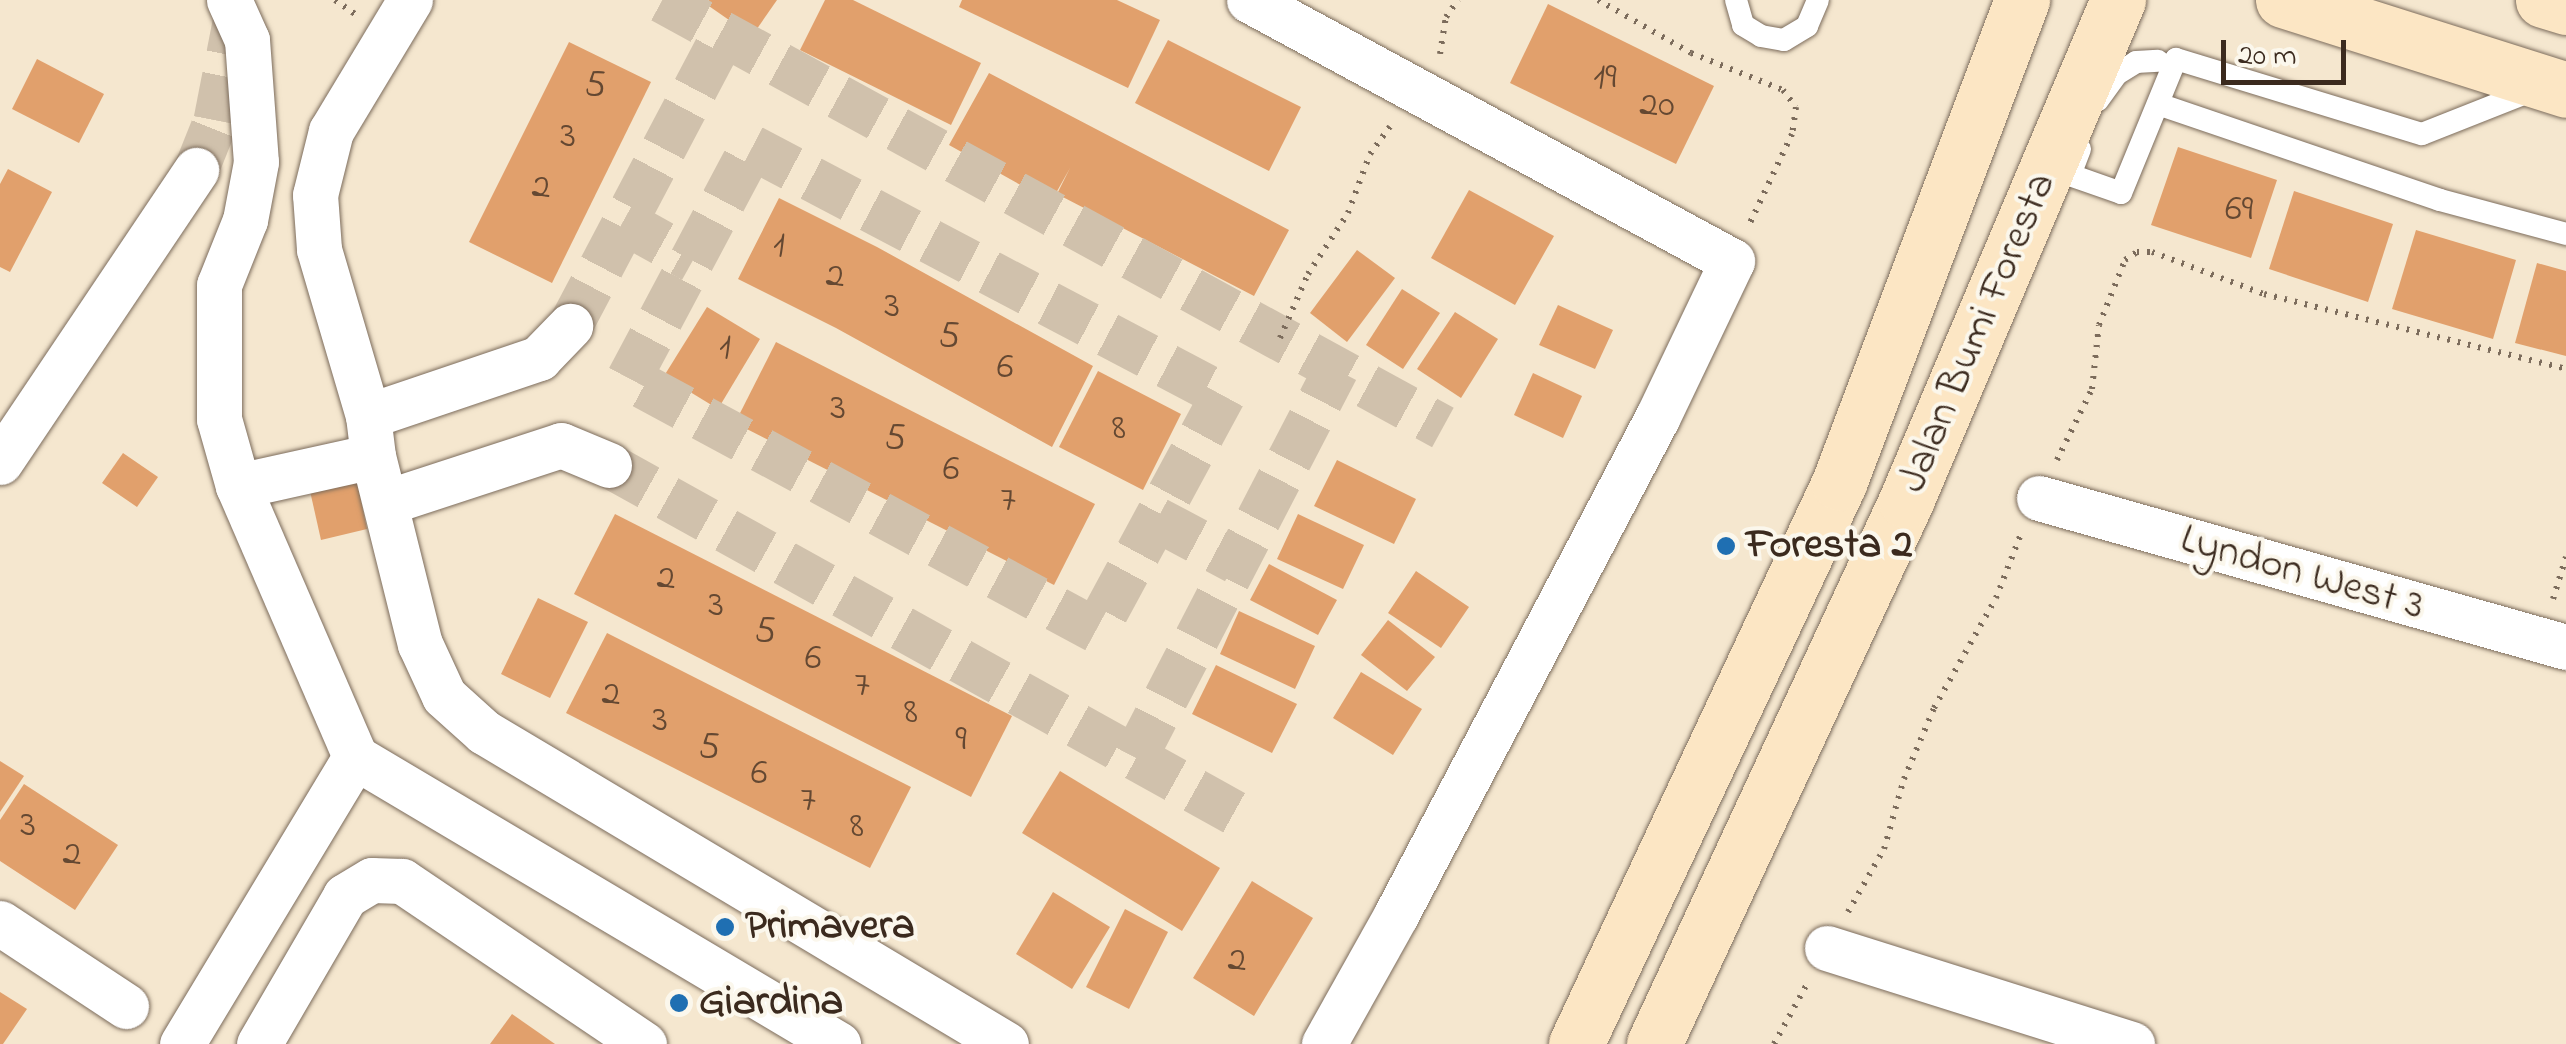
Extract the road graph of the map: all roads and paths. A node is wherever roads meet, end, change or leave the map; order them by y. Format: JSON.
{"nodes":[{"id":1,"x":229,"y":0,"type":"edge"},
{"id":2,"x":410,"y":0,"type":"edge"},
{"id":3,"x":1249,"y":0,"type":"edge"},
{"id":4,"x":1458,"y":0,"type":"edge"},
{"id":5,"x":1598,"y":0,"type":"edge"},
{"id":6,"x":1736,"y":0,"type":"edge"},
{"id":7,"x":1818,"y":0,"type":"edge"},
{"id":8,"x":2022,"y":0,"type":"edge"},
{"id":9,"x":2164,"y":0,"type":"edge"},
{"id":10,"x":2283,"y":0,"type":"edge"},
{"id":11,"x":2543,"y":0,"type":"edge"},
{"id":12,"x":2566,"y":6,"type":"edge"},
{"id":13,"x":2110,"y":22,"type":"edge"},
{"id":14,"x":2158,"y":61,"type":"dead end"},
{"id":15,"x":2556,"y":88,"type":"edge"},
{"id":16,"x":1416,"y":90,"type":"junction"},
{"id":17,"x":2158,"y":104,"type":"junction"},
{"id":18,"x":196,"y":170,"type":"tunnel mouth"},
{"id":19,"x":2566,"y":234,"type":"edge"},
{"id":20,"x":1732,"y":261,"type":"junction"},
{"id":21,"x":570,"y":326,"type":"tunnel mouth"},
{"id":22,"x":1280,"y":338,"type":"dead end"},
{"id":23,"x":370,"y":436,"type":"junction"},
{"id":24,"x":0,"y":462,"type":"edge"},
{"id":25,"x":609,"y":465,"type":"tunnel mouth"},
{"id":26,"x":238,"y":486,"type":"junction"},
{"id":27,"x":2039,"y":498,"type":"dead end"},
{"id":28,"x":387,"y":502,"type":"junction"},
{"id":29,"x":2566,"y":647,"type":"edge"},
{"id":30,"x":355,"y":757,"type":"junction"},
{"id":31,"x":0,"y":923,"type":"edge"},
{"id":32,"x":1828,"y":948,"type":"dead end"},
{"id":33,"x":126,"y":1006,"type":"dead end"},
{"id":34,"x":182,"y":1044,"type":"edge"},
{"id":35,"x":259,"y":1044,"type":"edge"},
{"id":36,"x":644,"y":1044,"type":"edge"},
{"id":37,"x":838,"y":1044,"type":"edge"},
{"id":38,"x":1006,"y":1044,"type":"edge"},
{"id":39,"x":1324,"y":1044,"type":"edge"},
{"id":40,"x":1576,"y":1044,"type":"edge"},
{"id":41,"x":1654,"y":1044,"type":"edge"},
{"id":42,"x":2132,"y":1044,"type":"edge"}],
"edges":[{"from":1,"to":26,"type":"street"},
{"from":2,"to":23,"type":"street"},
{"from":3,"to":16,"type":"street"},
{"from":4,"to":16,"type":"path"},
{"from":5,"to":20,"type":"path"},
{"from":6,"to":7,"type":"lane"},
{"from":8,"to":40,"type":"main road","name":"Jalan Bumi Foresta"},
{"from":9,"to":13,"type":"main road"},
{"from":10,"to":15,"type":"main road"},
{"from":11,"to":12,"type":"main road"},
{"from":13,"to":41,"type":"main road","name":"Jalan Bumi Foresta"},
{"from":14,"to":17,"type":"lane"},
{"from":15,"to":17,"type":"lane"},
{"from":16,"to":20,"type":"street"},
{"from":16,"to":22,"type":"path"},
{"from":17,"to":19,"type":"lane"},
{"from":18,"to":24,"type":"street"},
{"from":20,"to":39,"type":"street"},
{"from":21,"to":23,"type":"street"},
{"from":23,"to":26,"type":"street"},
{"from":23,"to":28,"type":"street"},
{"from":25,"to":28,"type":"street"},
{"from":26,"to":30,"type":"street"},
{"from":27,"to":29,"type":"street","name":"Lyndon West 3"},
{"from":28,"to":38,"type":"street"},
{"from":30,"to":34,"type":"street"},
{"from":30,"to":37,"type":"street"},
{"from":31,"to":33,"type":"street"},
{"from":32,"to":42,"type":"street"},
{"from":35,"to":36,"type":"street"}]}
